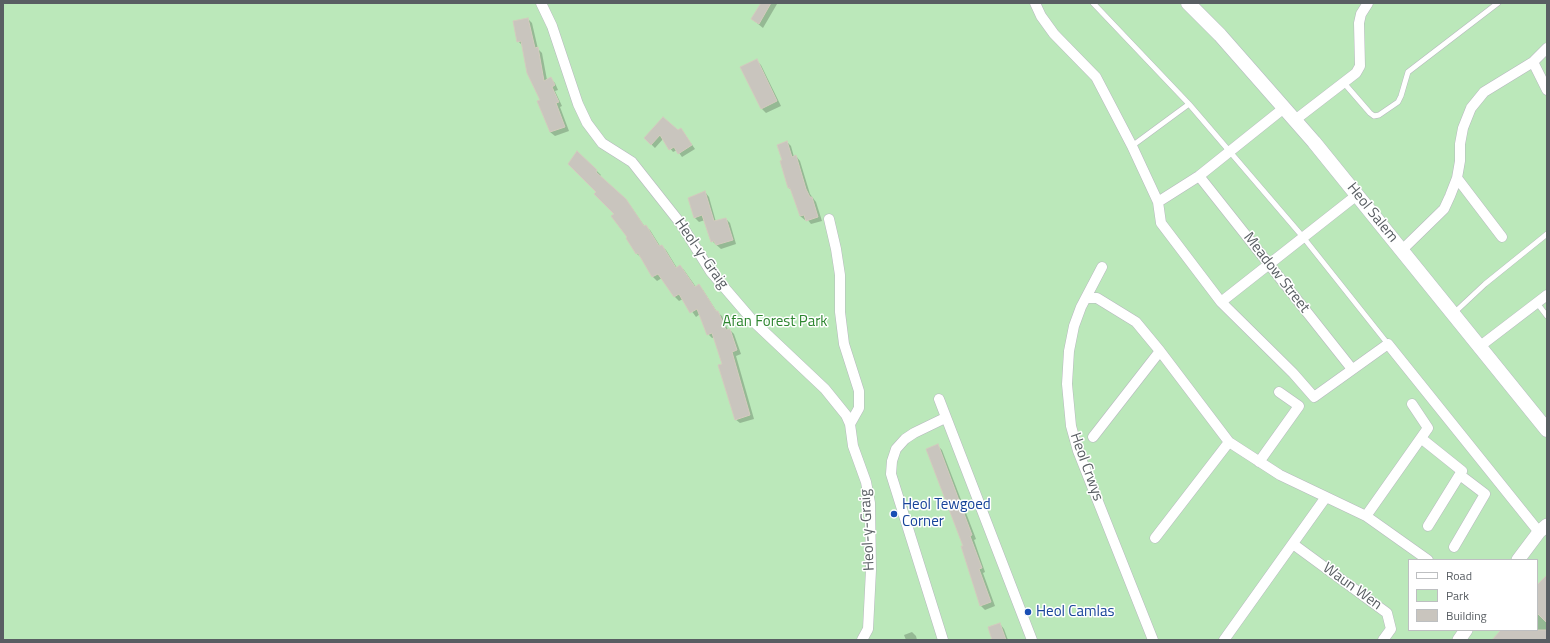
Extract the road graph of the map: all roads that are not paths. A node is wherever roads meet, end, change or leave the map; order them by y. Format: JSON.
{"nodes":[{"id":1,"x":542,"y":3,"type":"edge"},
{"id":2,"x":1035,"y":3,"type":"edge"},
{"id":3,"x":1093,"y":3,"type":"edge"},
{"id":4,"x":1188,"y":3,"type":"edge"},
{"id":5,"x":1368,"y":3,"type":"edge"},
{"id":6,"x":1498,"y":3,"type":"edge"},
{"id":7,"x":1547,"y":48,"type":"edge"},
{"id":8,"x":1533,"y":62,"type":"junction"},
{"id":9,"x":1344,"y":83,"type":"junction"},
{"id":10,"x":1547,"y":90,"type":"edge"},
{"id":11,"x":1189,"y":104,"type":"junction"},
{"id":12,"x":1284,"y":108,"type":"junction"},
{"id":13,"x":1295,"y":120,"type":"junction"},
{"id":14,"x":1132,"y":146,"type":"junction"},
{"id":15,"x":1230,"y":152,"type":"junction"},
{"id":16,"x":1199,"y":176,"type":"junction"},
{"id":17,"x":1457,"y":178,"type":"junction"},
{"id":18,"x":1357,"y":195,"type":"junction"},
{"id":19,"x":1158,"y":202,"type":"junction"},
{"id":20,"x":829,"y":219,"type":"dead end"},
{"id":21,"x":1547,"y":234,"type":"edge"},
{"id":22,"x":1303,"y":237,"type":"junction"},
{"id":23,"x":1502,"y":237,"type":"dead end"},
{"id":24,"x":1402,"y":250,"type":"junction"},
{"id":25,"x":1269,"y":264,"type":"junction"},
{"id":26,"x":1102,"y":267,"type":"dead end"},
{"id":27,"x":1547,"y":295,"type":"edge"},
{"id":28,"x":1087,"y":298,"type":"junction"},
{"id":29,"x":1221,"y":302,"type":"junction"},
{"id":30,"x":1537,"y":303,"type":"junction"},
{"id":31,"x":1453,"y":314,"type":"junction"},
{"id":32,"x":1547,"y":316,"type":"edge"},
{"id":33,"x":1388,"y":344,"type":"junction"},
{"id":34,"x":1479,"y":347,"type":"junction"},
{"id":35,"x":1160,"y":351,"type":"junction"},
{"id":36,"x":1352,"y":369,"type":"junction"},
{"id":37,"x":1280,"y":392,"type":"dead end"},
{"id":38,"x":939,"y":399,"type":"dead end"},
{"id":39,"x":1412,"y":404,"type":"dead end"},
{"id":40,"x":946,"y":418,"type":"junction"},
{"id":41,"x":850,"y":424,"type":"junction"},
{"id":42,"x":1547,"y":430,"type":"edge"},
{"id":43,"x":1093,"y":437,"type":"dead end"},
{"id":44,"x":1422,"y":439,"type":"junction"},
{"id":45,"x":1228,"y":442,"type":"junction"},
{"id":46,"x":1258,"y":462,"type":"junction"},
{"id":47,"x":1460,"y":475,"type":"junction"},
{"id":48,"x":1326,"y":497,"type":"junction"},
{"id":49,"x":1366,"y":516,"type":"junction"},
{"id":50,"x":1428,"y":526,"type":"dead end"},
{"id":51,"x":1543,"y":529,"type":"edge"},
{"id":52,"x":1155,"y":538,"type":"dead end"},
{"id":53,"x":1293,"y":544,"type":"junction"},
{"id":54,"x":1454,"y":547,"type":"dead end"},
{"id":55,"x":1427,"y":559,"type":"edge"},
{"id":56,"x":1519,"y":559,"type":"edge"},
{"id":57,"x":1465,"y":631,"type":"edge"},
{"id":58,"x":862,"y":640,"type":"edge"},
{"id":59,"x":943,"y":640,"type":"edge"},
{"id":60,"x":1032,"y":640,"type":"edge"},
{"id":61,"x":1154,"y":640,"type":"edge"},
{"id":62,"x":1224,"y":640,"type":"edge"},
{"id":63,"x":1383,"y":640,"type":"edge"},
{"id":64,"x":1459,"y":640,"type":"edge"}],
"edges":[{"from":1,"to":41,"type":"street","name":"Heol-y-Graig"},
{"from":2,"to":14,"type":"street"},
{"from":3,"to":11,"type":"lane"},
{"from":4,"to":12,"type":"main road","name":"Heol Salem"},
{"from":5,"to":9,"type":"street"},
{"from":6,"to":9,"type":"lane"},
{"from":7,"to":8,"type":"street"},
{"from":8,"to":10,"type":"street"},
{"from":8,"to":17,"type":"street"},
{"from":9,"to":13,"type":"street"},
{"from":11,"to":14,"type":"lane"},
{"from":11,"to":15,"type":"lane"},
{"from":12,"to":13,"type":"main road","name":"Heol Salem"},
{"from":12,"to":15,"type":"street"},
{"from":13,"to":18,"type":"main road","name":"Heol Salem"},
{"from":14,"to":19,"type":"street"},
{"from":15,"to":16,"type":"street"},
{"from":15,"to":22,"type":"lane"},
{"from":16,"to":19,"type":"street"},
{"from":16,"to":25,"type":"street","name":"Meadow Street"},
{"from":17,"to":23,"type":"street"},
{"from":17,"to":24,"type":"street"},
{"from":18,"to":22,"type":"street"},
{"from":18,"to":24,"type":"main road","name":"Heol Salem"},
{"from":19,"to":29,"type":"street"},
{"from":20,"to":41,"type":"street"},
{"from":21,"to":31,"type":"lane"},
{"from":22,"to":25,"type":"street"},
{"from":22,"to":33,"type":"lane"},
{"from":24,"to":31,"type":"main road","name":"Heol Salem"},
{"from":25,"to":29,"type":"street"},
{"from":25,"to":36,"type":"street","name":"Meadow Street"},
{"from":26,"to":28,"type":"street","name":"Heol Crwys"},
{"from":27,"to":30,"type":"street"},
{"from":28,"to":35,"type":"street"},
{"from":28,"to":61,"type":"street","name":"Heol Crwys"},
{"from":29,"to":36,"type":"street"},
{"from":30,"to":32,"type":"lane"},
{"from":30,"to":34,"type":"street"},
{"from":31,"to":34,"type":"main road","name":"Heol Salem"},
{"from":33,"to":36,"type":"street"},
{"from":33,"to":51,"type":"street"},
{"from":34,"to":42,"type":"main road","name":"Heol Salem"},
{"from":35,"to":43,"type":"street"},
{"from":35,"to":45,"type":"street"},
{"from":37,"to":46,"type":"street"},
{"from":38,"to":40,"type":"street"},
{"from":39,"to":44,"type":"street"},
{"from":40,"to":59,"type":"street"},
{"from":40,"to":60,"type":"street"},
{"from":41,"to":58,"type":"street","name":"Heol-y-Graig"},
{"from":44,"to":47,"type":"street"},
{"from":44,"to":49,"type":"street"},
{"from":45,"to":46,"type":"street"},
{"from":45,"to":52,"type":"street"},
{"from":46,"to":48,"type":"street"},
{"from":47,"to":50,"type":"street"},
{"from":47,"to":54,"type":"street"},
{"from":48,"to":49,"type":"street"},
{"from":48,"to":53,"type":"street"},
{"from":49,"to":55,"type":"street"},
{"from":51,"to":56,"type":"street"},
{"from":53,"to":62,"type":"street"},
{"from":53,"to":63,"type":"street","name":"Waun Wen"},
{"from":57,"to":64,"type":"street"}]}
